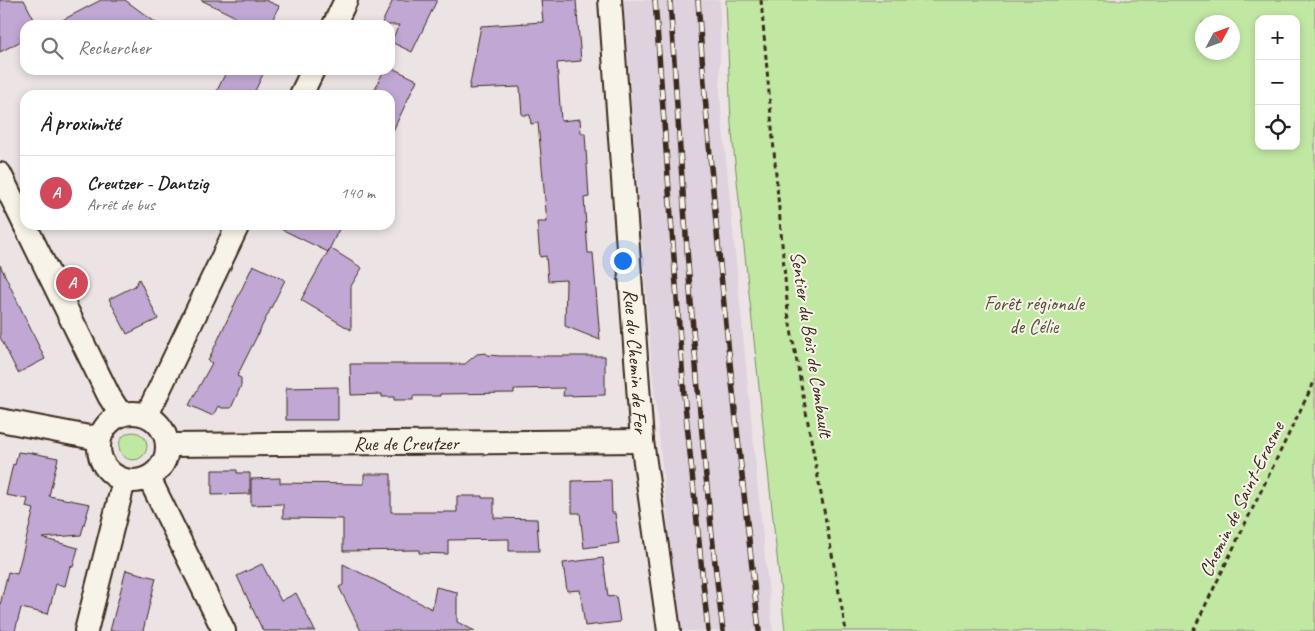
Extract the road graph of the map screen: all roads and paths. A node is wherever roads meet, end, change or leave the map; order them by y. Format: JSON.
{"nodes":[{"id":1,"x":346,"y":0,"type":"edge"},
{"id":2,"x":610,"y":0,"type":"edge"},
{"id":3,"x":761,"y":0,"type":"edge"},
{"id":4,"x":336,"y":20,"type":"edge"},
{"id":5,"x":311,"y":75,"type":"edge"},
{"id":6,"x":303,"y":90,"type":"edge"},
{"id":7,"x":0,"y":174,"type":"edge"},
{"id":8,"x":20,"y":215,"type":"edge"},
{"id":9,"x":27,"y":230,"type":"edge"},
{"id":10,"x":236,"y":230,"type":"edge"},
{"id":11,"x":1315,"y":380,"type":"edge"},
{"id":12,"x":120,"y":415,"type":"junction"},
{"id":13,"x":147,"y":415,"type":"junction"},
{"id":14,"x":0,"y":420,"type":"edge"},
{"id":15,"x":100,"y":436,"type":"junction"},
{"id":16,"x":642,"y":441,"type":"junction"},
{"id":17,"x":168,"y":445,"type":"junction"},
{"id":18,"x":149,"y":478,"type":"junction"},
{"id":19,"x":124,"y":480,"type":"junction"},
{"id":20,"x":86,"y":631,"type":"edge"},
{"id":21,"x":224,"y":631,"type":"edge"},
{"id":22,"x":669,"y":631,"type":"edge"},
{"id":23,"x":846,"y":631,"type":"edge"},
{"id":24,"x":1193,"y":631,"type":"edge"}],
"edges":[{"from":1,"to":4,"type":"street"},
{"from":2,"to":16,"type":"street","name":"Rue du Chemin de Fer"},
{"from":3,"to":23,"type":"path","name":"Sentier du Bois de Combault"},
{"from":5,"to":6,"type":"street"},
{"from":7,"to":8,"type":"street"},
{"from":9,"to":12,"type":"street"},
{"from":10,"to":13,"type":"street"},
{"from":11,"to":24,"type":"path","name":"Chemin de Saint-Erasme"},
{"from":12,"to":13,"type":"street"},
{"from":12,"to":15,"type":"street"},
{"from":13,"to":17,"type":"street"},
{"from":14,"to":15,"type":"street"},
{"from":15,"to":19,"type":"street"},
{"from":16,"to":17,"type":"street","name":"Rue de Creutzer"},
{"from":16,"to":22,"type":"street","name":"Rue du Chemin de Fer"},
{"from":17,"to":18,"type":"street"},
{"from":18,"to":19,"type":"street"},
{"from":18,"to":21,"type":"street"},
{"from":19,"to":20,"type":"street"}]}
